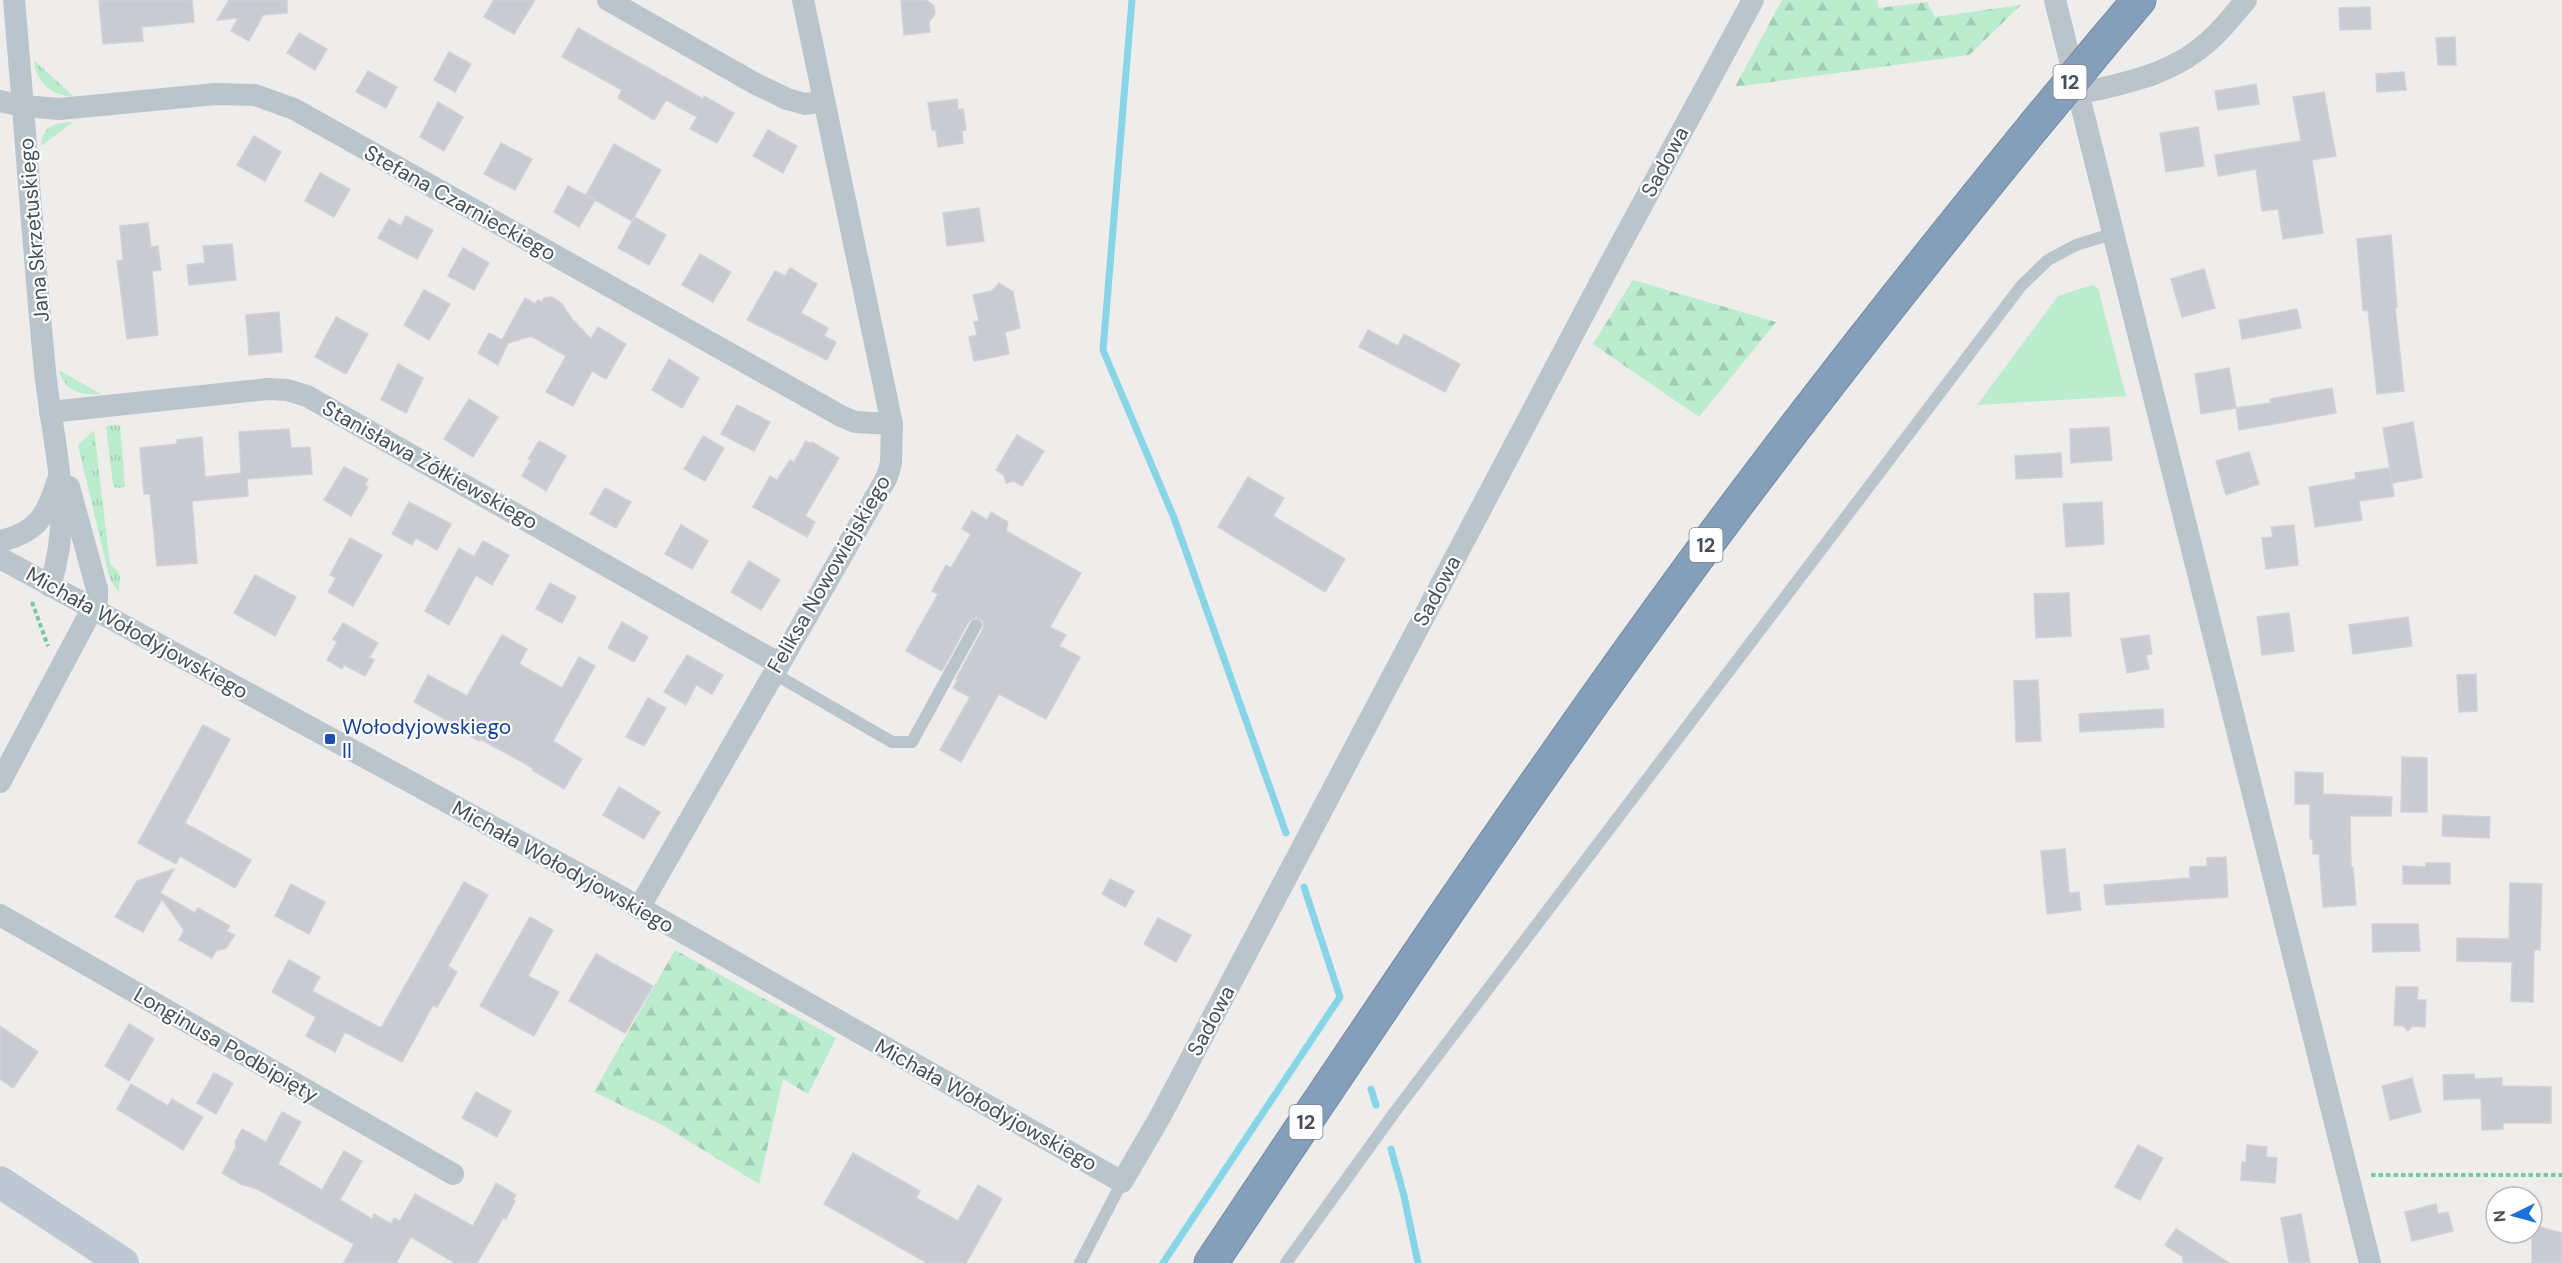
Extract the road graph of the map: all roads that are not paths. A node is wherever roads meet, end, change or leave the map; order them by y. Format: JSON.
{"nodes":[{"id":1,"x":14,"y":0,"type":"edge"},
{"id":2,"x":608,"y":0,"type":"edge"},
{"id":3,"x":803,"y":0,"type":"edge"},
{"id":4,"x":1753,"y":0,"type":"edge"},
{"id":5,"x":2055,"y":0,"type":"edge"},
{"id":6,"x":2139,"y":0,"type":"edge"},
{"id":7,"x":2246,"y":0,"type":"edge"},
{"id":8,"x":2078,"y":94,"type":"junction"},
{"id":9,"x":0,"y":100,"type":"edge"},
{"id":10,"x":824,"y":101,"type":"junction"},
{"id":11,"x":24,"y":106,"type":"junction"},
{"id":12,"x":2112,"y":234,"type":"junction"},
{"id":13,"x":50,"y":412,"type":"junction"},
{"id":14,"x":892,"y":424,"type":"junction"},
{"id":15,"x":59,"y":460,"type":"junction"},
{"id":16,"x":0,"y":542,"type":"edge"},
{"id":17,"x":0,"y":558,"type":"edge"},
{"id":18,"x":50,"y":586,"type":"junction"},
{"id":19,"x":93,"y":610,"type":"junction"},
{"id":20,"x":976,"y":625,"type":"dead end"},
{"id":21,"x":776,"y":668,"type":"junction"},
{"id":22,"x":0,"y":782,"type":"edge"},
{"id":23,"x":639,"y":908,"type":"junction"},
{"id":24,"x":0,"y":915,"type":"edge"},
{"id":25,"x":453,"y":1174,"type":"dead end"},
{"id":26,"x":0,"y":1182,"type":"edge"},
{"id":27,"x":1122,"y":1182,"type":"junction"},
{"id":28,"x":123,"y":1263,"type":"edge"},
{"id":29,"x":1080,"y":1263,"type":"edge"},
{"id":30,"x":1211,"y":1263,"type":"edge"},
{"id":31,"x":1286,"y":1263,"type":"edge"},
{"id":32,"x":2370,"y":1263,"type":"edge"}],
"edges":[{"from":1,"to":11,"type":"street","name":"Jana Skrzetuskiego"},
{"from":2,"to":10,"type":"street"},
{"from":3,"to":10,"type":"street","name":"Feliksa Nowowiejskiego"},
{"from":4,"to":27,"type":"street","name":"Sadowa"},
{"from":5,"to":8,"type":"street"},
{"from":6,"to":30,"type":"highway","number":"12","bridge":true},
{"from":7,"to":8,"type":"street"},
{"from":8,"to":12,"type":"street"},
{"from":9,"to":11,"type":"street","name":"Stefana Czarnieckiego"},
{"from":10,"to":14,"type":"street","name":"Feliksa Nowowiejskiego"},
{"from":11,"to":13,"type":"street","name":"Jana Skrzetuskiego"},
{"from":11,"to":14,"type":"street","name":"Stefana Czarnieckiego"},
{"from":12,"to":31,"type":"lane"},
{"from":12,"to":32,"type":"street"},
{"from":13,"to":15,"type":"street","name":"Jana Skrzetuskiego"},
{"from":13,"to":21,"type":"street","name":"Stanisława Żółkiewskiego"},
{"from":14,"to":21,"type":"street","name":"Feliksa Nowowiejskiego"},
{"from":15,"to":16,"type":"street","name":"Jana Skrzetuskiego"},
{"from":15,"to":18,"type":"street","name":"Jana Skrzetuskiego"},
{"from":15,"to":19,"type":"street","name":"Jana Skrzetuskiego"},
{"from":17,"to":18,"type":"street","name":"Michała Wołodyjowskiego"},
{"from":18,"to":19,"type":"street","name":"Michała Wołodyjowskiego"},
{"from":19,"to":22,"type":"street","name":"Jana Skrzetuskiego"},
{"from":19,"to":23,"type":"street","name":"Michała Wołodyjowskiego"},
{"from":20,"to":21,"type":"lane"},
{"from":21,"to":23,"type":"street","name":"Feliksa Nowowiejskiego"},
{"from":23,"to":27,"type":"street","name":"Michała Wołodyjowskiego"},
{"from":24,"to":25,"type":"street","name":"Longinusa Podbipięty"},
{"from":26,"to":28,"type":"main road"},
{"from":27,"to":29,"type":"lane"}]}
